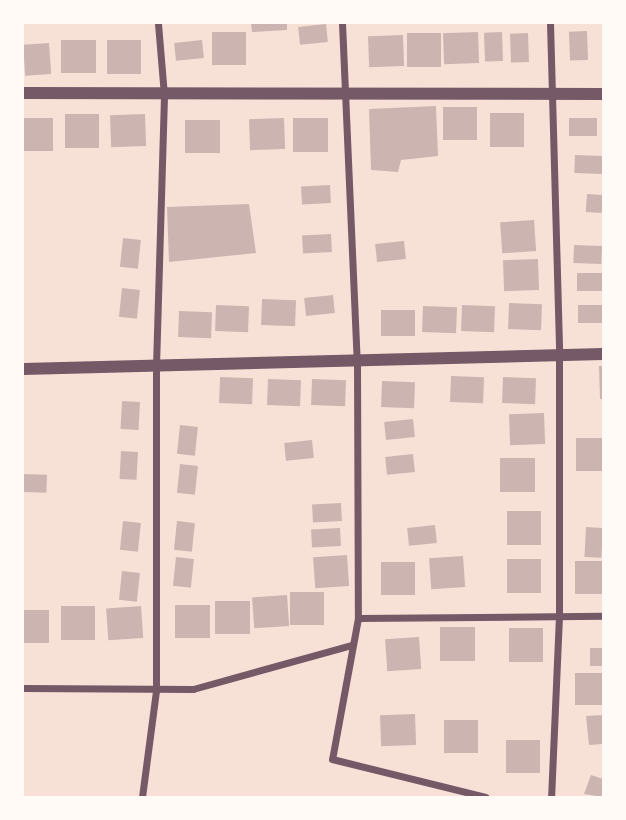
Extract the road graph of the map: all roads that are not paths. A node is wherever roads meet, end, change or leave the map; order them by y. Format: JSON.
{"nodes":[{"id":1,"x":158,"y":23,"type":"edge"},
{"id":2,"x":342,"y":23,"type":"edge"},
{"id":3,"x":550,"y":23,"type":"edge"},
{"id":4,"x":23,"y":93,"type":"edge"},
{"id":5,"x":552,"y":94,"type":"junction"},
{"id":6,"x":603,"y":94,"type":"edge"},
{"id":7,"x":164,"y":95,"type":"junction"},
{"id":8,"x":342,"y":95,"type":"junction"},
{"id":9,"x":603,"y":354,"type":"edge"},
{"id":10,"x":559,"y":355,"type":"junction"},
{"id":11,"x":357,"y":362,"type":"junction"},
{"id":12,"x":156,"y":366,"type":"junction"},
{"id":13,"x":23,"y":369,"type":"edge"},
{"id":14,"x":559,"y":616,"type":"junction"},
{"id":15,"x":603,"y":616,"type":"edge"},
{"id":16,"x":358,"y":618,"type":"junction"},
{"id":17,"x":352,"y":645,"type":"junction"},
{"id":18,"x":23,"y":688,"type":"edge"},
{"id":19,"x":156,"y":690,"type":"junction"},
{"id":20,"x":142,"y":797,"type":"edge"},
{"id":21,"x":485,"y":797,"type":"edge"},
{"id":22,"x":551,"y":797,"type":"edge"}],
"edges":[{"from":1,"to":7,"type":"street"},
{"from":2,"to":8,"type":"street"},
{"from":3,"to":5,"type":"street"},
{"from":4,"to":7,"type":"street"},
{"from":5,"to":6,"type":"street"},
{"from":5,"to":8,"type":"street"},
{"from":5,"to":10,"type":"street"},
{"from":7,"to":8,"type":"street"},
{"from":7,"to":12,"type":"street"},
{"from":8,"to":11,"type":"street"},
{"from":9,"to":10,"type":"street"},
{"from":10,"to":11,"type":"street"},
{"from":10,"to":14,"type":"street"},
{"from":11,"to":12,"type":"street"},
{"from":11,"to":16,"type":"street"},
{"from":12,"to":13,"type":"street"},
{"from":12,"to":19,"type":"street"},
{"from":14,"to":15,"type":"street"},
{"from":14,"to":16,"type":"street"},
{"from":14,"to":22,"type":"street"},
{"from":16,"to":17,"type":"street"},
{"from":17,"to":19,"type":"street"},
{"from":17,"to":21,"type":"street"},
{"from":18,"to":19,"type":"street"},
{"from":19,"to":20,"type":"street"}]}
